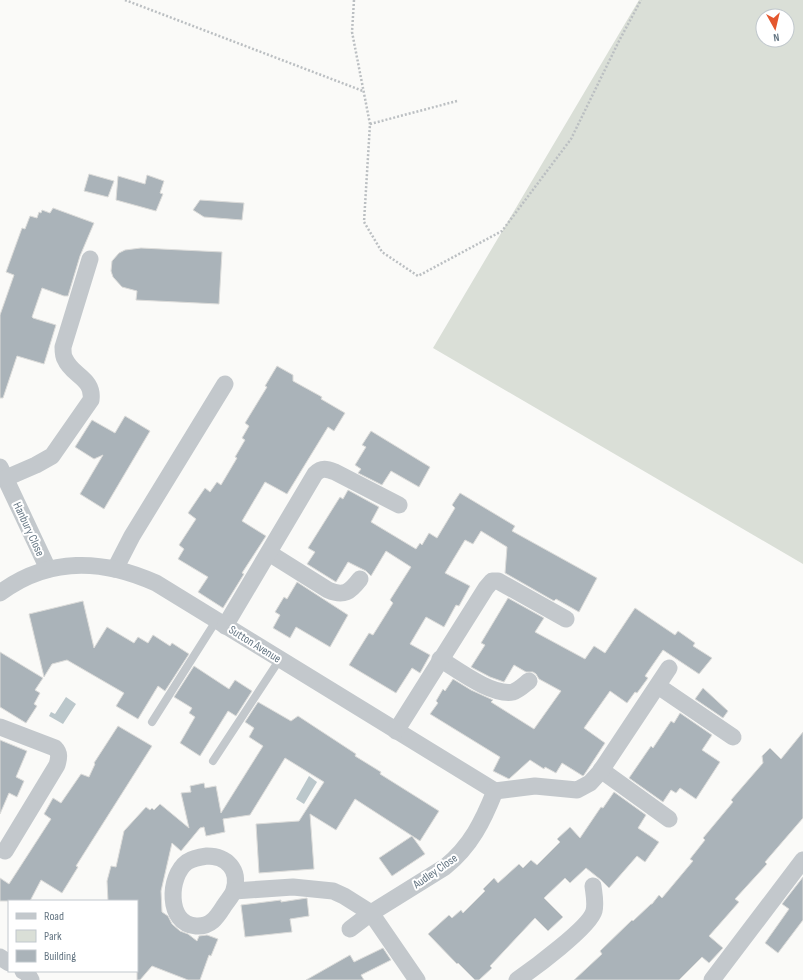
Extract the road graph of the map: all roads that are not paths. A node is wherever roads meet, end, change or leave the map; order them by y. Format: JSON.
{"nodes":[{"id":1,"x":90,"y":259,"type":"dead end"},
{"id":2,"x":225,"y":384,"type":"dead end"},
{"id":3,"x":3,"y":472,"type":"edge"},
{"id":4,"x":399,"y":505,"type":"dead end"},
{"id":5,"x":269,"y":553,"type":"junction"},
{"id":6,"x":48,"y":569,"type":"junction"},
{"id":7,"x":115,"y":569,"type":"junction"},
{"id":8,"x":360,"y":579,"type":"dead end"},
{"id":9,"x":0,"y":593,"type":"edge"},
{"id":10,"x":566,"y":619,"type":"dead end"},
{"id":11,"x":221,"y":623,"type":"junction"},
{"id":12,"x":440,"y":659,"type":"junction"},
{"id":13,"x":280,"y":660,"type":"junction"},
{"id":14,"x":669,"y":668,"type":"dead end"},
{"id":15,"x":529,"y":681,"type":"dead end"},
{"id":16,"x":658,"y":686,"type":"junction"},
{"id":17,"x":152,"y":722,"type":"dead end"},
{"id":18,"x":0,"y":727,"type":"edge"},
{"id":19,"x":396,"y":731,"type":"junction"},
{"id":20,"x":733,"y":737,"type":"dead end"},
{"id":21,"x":213,"y":761,"type":"dead end"},
{"id":22,"x":601,"y":770,"type":"junction"},
{"id":23,"x":495,"y":791,"type":"junction"},
{"id":24,"x":669,"y":819,"type":"dead end"},
{"id":25,"x":5,"y":852,"type":"dead end"},
{"id":26,"x":803,"y":860,"type":"edge"},
{"id":27,"x":593,"y":886,"type":"dead end"},
{"id":28,"x":234,"y":891,"type":"dead end"},
{"id":29,"x":371,"y":913,"type":"junction"},
{"id":30,"x":350,"y":929,"type":"dead end"},
{"id":31,"x":417,"y":980,"type":"edge"},
{"id":32,"x":517,"y":980,"type":"edge"},
{"id":33,"x":712,"y":980,"type":"edge"}],
"edges":[{"from":1,"to":3,"type":"street"},
{"from":2,"to":7,"type":"street"},
{"from":3,"to":6,"type":"street","name":"Hanbury Close"},
{"from":4,"to":5,"type":"street"},
{"from":5,"to":8,"type":"street"},
{"from":5,"to":11,"type":"street"},
{"from":6,"to":7,"type":"street","name":"Sutton Avenue"},
{"from":6,"to":9,"type":"street","name":"Sutton Avenue"},
{"from":7,"to":11,"type":"street","name":"Sutton Avenue"},
{"from":10,"to":12,"type":"street"},
{"from":11,"to":13,"type":"street","name":"Sutton Avenue"},
{"from":11,"to":17,"type":"lane"},
{"from":12,"to":15,"type":"street"},
{"from":12,"to":19,"type":"street"},
{"from":13,"to":19,"type":"street","name":"Sutton Avenue"},
{"from":13,"to":21,"type":"lane"},
{"from":14,"to":16,"type":"street"},
{"from":16,"to":20,"type":"street"},
{"from":16,"to":22,"type":"street"},
{"from":18,"to":25,"type":"street"},
{"from":19,"to":23,"type":"street","name":"Sutton Avenue"},
{"from":22,"to":23,"type":"street"},
{"from":22,"to":24,"type":"street"},
{"from":23,"to":29,"type":"street","name":"Audley Close"},
{"from":26,"to":33,"type":"street"},
{"from":27,"to":32,"type":"street"},
{"from":28,"to":29,"type":"street"},
{"from":29,"to":30,"type":"street","name":"Audley Close"},
{"from":29,"to":31,"type":"street"}]}
